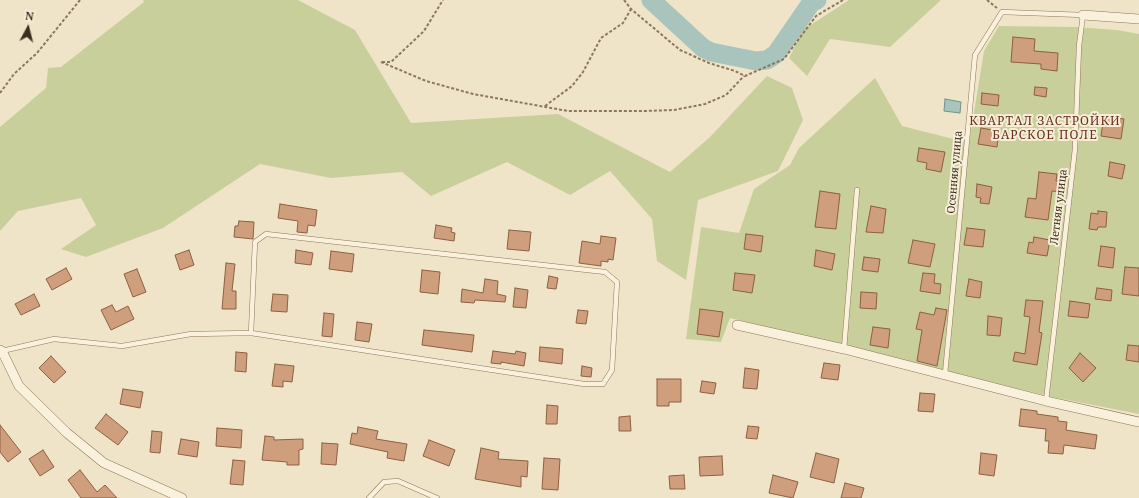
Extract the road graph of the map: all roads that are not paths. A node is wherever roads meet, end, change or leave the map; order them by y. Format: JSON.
{"nodes":[{"id":1,"x":1083,"y":15,"type":"junction"},
{"id":2,"x":1139,"y":19,"type":"edge"},
{"id":3,"x":857,"y":190,"type":"dead end"},
{"id":4,"x":737,"y":325,"type":"dead end"},
{"id":5,"x":251,"y":333,"type":"junction"},
{"id":6,"x":844,"y":349,"type":"junction"},
{"id":7,"x":1,"y":350,"type":"edge"},
{"id":8,"x":945,"y":374,"type":"junction"},
{"id":9,"x":1046,"y":401,"type":"junction"},
{"id":10,"x":1139,"y":422,"type":"edge"},
{"id":11,"x":182,"y":498,"type":"edge"},
{"id":12,"x":368,"y":498,"type":"edge"},
{"id":13,"x":437,"y":498,"type":"edge"}],
"edges":[{"from":1,"to":2,"type":"street"},
{"from":1,"to":8,"type":"lane","name":"Осенняя улица"},
{"from":1,"to":9,"type":"lane","name":"Летняя улица"},
{"from":3,"to":6,"type":"lane"},
{"from":4,"to":6,"type":"street"},
{"from":5,"to":5,"type":"lane"},
{"from":5,"to":7,"type":"lane"},
{"from":6,"to":8,"type":"street"},
{"from":7,"to":11,"type":"street"},
{"from":8,"to":9,"type":"street"},
{"from":9,"to":10,"type":"street"},
{"from":12,"to":13,"type":"lane"}]}
